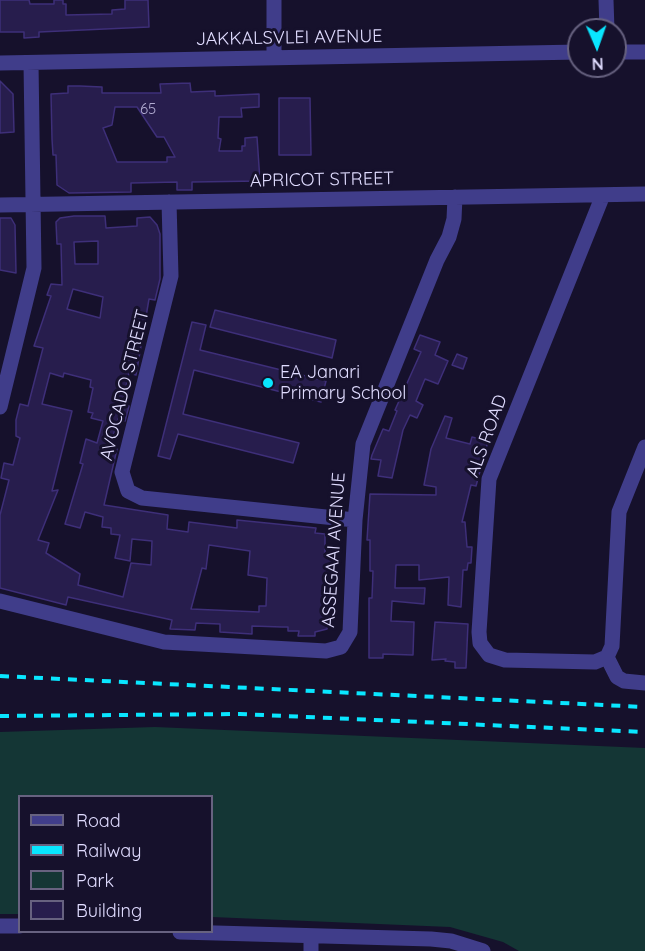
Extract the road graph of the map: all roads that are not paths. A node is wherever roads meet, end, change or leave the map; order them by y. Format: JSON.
{"nodes":[{"id":1,"x":274,"y":0,"type":"edge"},
{"id":2,"x":606,"y":0,"type":"edge"},
{"id":3,"x":607,"y":18,"type":"edge"},
{"id":4,"x":567,"y":52,"type":"edge"},
{"id":5,"x":627,"y":52,"type":"edge"},
{"id":6,"x":645,"y":52,"type":"edge"},
{"id":7,"x":274,"y":58,"type":"junction"},
{"id":8,"x":0,"y":63,"type":"edge"},
{"id":9,"x":31,"y":63,"type":"junction"},
{"id":10,"x":645,"y":194,"type":"edge"},
{"id":11,"x":603,"y":195,"type":"junction"},
{"id":12,"x":455,"y":197,"type":"junction"},
{"id":13,"x":169,"y":202,"type":"junction"},
{"id":14,"x":0,"y":205,"type":"edge"},
{"id":15,"x":33,"y":205,"type":"junction"},
{"id":16,"x":0,"y":407,"type":"edge"},
{"id":17,"x":645,"y":447,"type":"edge"},
{"id":18,"x":355,"y":520,"type":"junction"},
{"id":19,"x":0,"y":602,"type":"edge"},
{"id":20,"x":607,"y":657,"type":"junction"},
{"id":21,"x":645,"y":683,"type":"edge"},
{"id":22,"x":0,"y":926,"type":"edge"},
{"id":23,"x":18,"y":926,"type":"edge"},
{"id":24,"x":192,"y":933,"type":"edge"},
{"id":25,"x":311,"y":943,"type":"edge"},
{"id":26,"x":483,"y":951,"type":"edge"}],
"edges":[{"from":1,"to":7,"type":"street"},
{"from":2,"to":3,"type":"street"},
{"from":4,"to":7,"type":"street","name":"JAKKALSVLEI AVENUE"},
{"from":5,"to":6,"type":"street"},
{"from":7,"to":9,"type":"street","name":"JAKKALSVLEI AVENUE"},
{"from":8,"to":9,"type":"street","name":"JAKKALSVLEI AVENUE"},
{"from":9,"to":15,"type":"street"},
{"from":10,"to":11,"type":"street","name":"APRICOT STREET"},
{"from":11,"to":12,"type":"street","name":"APRICOT STREET"},
{"from":11,"to":20,"type":"street","name":"ALS ROAD"},
{"from":12,"to":13,"type":"street","name":"APRICOT STREET"},
{"from":12,"to":18,"type":"street","name":"ASSEGAAI AVENUE"},
{"from":13,"to":15,"type":"street","name":"APRICOT STREET"},
{"from":13,"to":18,"type":"street","name":"AVOCADO STREET"},
{"from":14,"to":15,"type":"street","name":"APRICOT STREET"},
{"from":15,"to":16,"type":"street"},
{"from":17,"to":20,"type":"street"},
{"from":18,"to":19,"type":"street","name":"ASSEGAAI AVENUE"},
{"from":20,"to":21,"type":"street"},
{"from":22,"to":23,"type":"street"},
{"from":24,"to":25,"type":"street"},
{"from":25,"to":26,"type":"street"}]}
